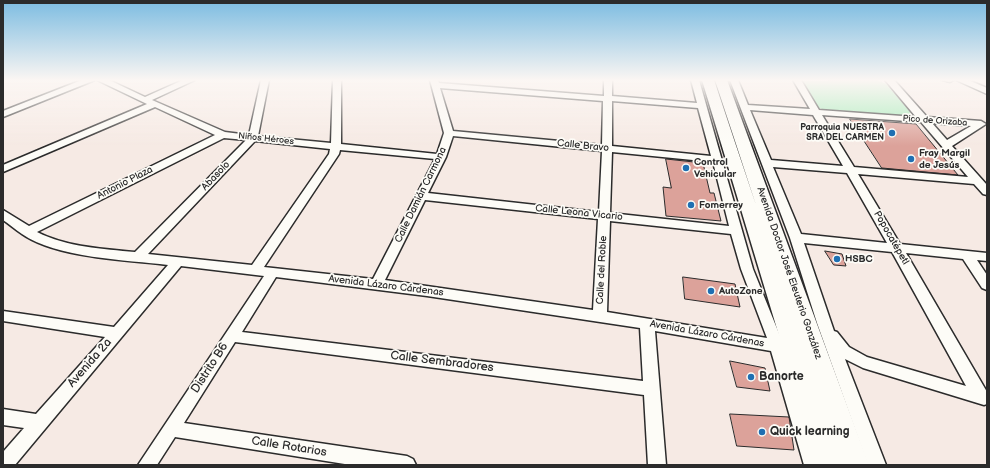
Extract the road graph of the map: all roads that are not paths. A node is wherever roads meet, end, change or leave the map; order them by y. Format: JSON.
{"nodes":[{"id":1,"x":35,"y":102,"type":"edge"},
{"id":2,"x":150,"y":102,"type":"joint"},
{"id":3,"x":260,"y":102,"type":"edge"},
{"id":4,"x":337,"y":102,"type":"edge"},
{"id":5,"x":440,"y":102,"type":"edge"},
{"id":6,"x":609,"y":102,"type":"edge"},
{"id":7,"x":706,"y":102,"type":"edge"},
{"id":8,"x":708,"y":102,"type":"edge"},
{"id":9,"x":727,"y":102,"type":"edge"},
{"id":10,"x":810,"y":102,"type":"edge"},
{"id":11,"x":908,"y":102,"type":"edge"},
{"id":12,"x":743,"y":103,"type":"joint"},
{"id":13,"x":817,"y":113,"type":"junction"},
{"id":14,"x":3,"y":114,"type":"edge"},
{"id":15,"x":925,"y":121,"type":"junction"},
{"id":16,"x":984,"y":123,"type":"edge"},
{"id":17,"x":449,"y":133,"type":"junction"},
{"id":18,"x":223,"y":134,"type":"junction"},
{"id":19,"x":253,"y":138,"type":"junction"},
{"id":20,"x":946,"y":145,"type":"junction"},
{"id":21,"x":336,"y":146,"type":"junction"},
{"id":22,"x":607,"y":149,"type":"junction"},
{"id":23,"x":440,"y":157,"type":"junction"},
{"id":24,"x":717,"y":158,"type":"junction"},
{"id":25,"x":767,"y":166,"type":"junction"},
{"id":26,"x":3,"y":169,"type":"edge"},
{"id":27,"x":850,"y":170,"type":"junction"},
{"id":28,"x":977,"y":181,"type":"junction"},
{"id":29,"x":987,"y":192,"type":"edge"},
{"id":30,"x":422,"y":196,"type":"junction"},
{"id":31,"x":604,"y":216,"type":"junction"},
{"id":32,"x":761,"y":220,"type":"junction"},
{"id":33,"x":6,"y":221,"type":"edge"},
{"id":34,"x":736,"y":231,"type":"junction"},
{"id":35,"x":27,"y":232,"type":"junction"},
{"id":36,"x":796,"y":238,"type":"junction"},
{"id":37,"x":896,"y":247,"type":"junction"},
{"id":38,"x":966,"y":254,"type":"junction"},
{"id":39,"x":987,"y":256,"type":"edge"},
{"id":40,"x":138,"y":257,"type":"junction"},
{"id":41,"x":178,"y":262,"type":"junction"},
{"id":42,"x":256,"y":269,"type":"junction"},
{"id":43,"x":274,"y":272,"type":"junction"},
{"id":44,"x":377,"y":284,"type":"junction"},
{"id":45,"x":987,"y":285,"type":"edge"},
{"id":46,"x":600,"y":315,"type":"junction"},
{"id":47,"x":3,"y":316,"type":"edge"},
{"id":48,"x":647,"y":323,"type":"junction"},
{"id":49,"x":824,"y":324,"type":"junction"},
{"id":50,"x":117,"y":333,"type":"junction"},
{"id":51,"x":231,"y":336,"type":"junction"},
{"id":52,"x":776,"y":346,"type":"junction"},
{"id":53,"x":652,"y":389,"type":"junction"},
{"id":54,"x":984,"y":398,"type":"edge"},
{"id":55,"x":3,"y":417,"type":"edge"},
{"id":56,"x":39,"y":422,"type":"junction"},
{"id":57,"x":829,"y":422,"type":"junction"},
{"id":58,"x":171,"y":429,"type":"junction"},
{"id":59,"x":3,"y":465,"type":"edge"},
{"id":60,"x":147,"y":465,"type":"edge"},
{"id":61,"x":407,"y":465,"type":"edge"},
{"id":62,"x":657,"y":465,"type":"edge"},
{"id":63,"x":813,"y":465,"type":"edge"},
{"id":64,"x":831,"y":465,"type":"edge"},
{"id":65,"x":856,"y":465,"type":"edge"},
{"id":66,"x":877,"y":465,"type":"edge"}],
"edges":[{"from":1,"to":14,"type":"street"},
{"from":2,"to":18,"type":"street","name":"Niños Héroes"},
{"from":2,"to":26,"type":"street"},
{"from":3,"to":19,"type":"street"},
{"from":4,"to":21,"type":"street"},
{"from":5,"to":17,"type":"street"},
{"from":6,"to":22,"type":"street","name":"Calle del Roble"},
{"from":7,"to":24,"type":"street","name":"Avenida Doctor José Eleuterio González"},
{"from":8,"to":32,"type":"highway","name":"Avenida Doctor José Eleuterio González"},
{"from":9,"to":32,"type":"highway","name":"Avenida Doctor José Eleuterio González"},
{"from":10,"to":13,"type":"street","name":"Popocatépetl"},
{"from":11,"to":15,"type":"street"},
{"from":12,"to":13,"type":"street","name":"Pico de Orizaba"},
{"from":12,"to":25,"type":"street"},
{"from":13,"to":15,"type":"street","name":"Pico de Orizaba"},
{"from":13,"to":27,"type":"street","name":"Popocatépetl"},
{"from":15,"to":16,"type":"street","name":"Pico de Orizaba"},
{"from":15,"to":20,"type":"street"},
{"from":16,"to":20,"type":"street"},
{"from":17,"to":22,"type":"street","name":"Calle Bravo"},
{"from":17,"to":23,"type":"street","name":"Calle Damián Carmona"},
{"from":18,"to":19,"type":"street","name":"Niños Héroes"},
{"from":18,"to":35,"type":"street","name":"Antonio Plaza"},
{"from":19,"to":21,"type":"street","name":"Niños Héroes"},
{"from":19,"to":40,"type":"street","name":"Abasolo"},
{"from":20,"to":28,"type":"street"},
{"from":21,"to":23,"type":"street","name":"Niños Héroes"},
{"from":21,"to":42,"type":"street"},
{"from":22,"to":24,"type":"street","name":"Calle Bravo"},
{"from":22,"to":31,"type":"street","name":"Calle del Roble"},
{"from":23,"to":30,"type":"street","name":"Calle Damián Carmona"},
{"from":24,"to":32,"type":"highway"},
{"from":24,"to":34,"type":"street","name":"Avenida Doctor José Eleuterio González"},
{"from":25,"to":27,"type":"street"},
{"from":25,"to":32,"type":"highway"},
{"from":25,"to":36,"type":"street"},
{"from":27,"to":28,"type":"street"},
{"from":27,"to":37,"type":"street","name":"Popocatépetl"},
{"from":28,"to":29,"type":"street"},
{"from":30,"to":31,"type":"street","name":"Calle Leona Vicario"},
{"from":30,"to":44,"type":"street","name":"Calle Damián Carmona"},
{"from":31,"to":34,"type":"street","name":"Calle Leona Vicario"},
{"from":31,"to":46,"type":"street","name":"Calle del Roble"},
{"from":32,"to":57,"type":"highway","name":"Avenida Doctor José Eleuterio González"},
{"from":33,"to":35,"type":"street","name":"Avenida Lázaro Cárdenas"},
{"from":34,"to":52,"type":"street","name":"Avenida Doctor José Eleuterio González"},
{"from":35,"to":40,"type":"street","name":"Avenida Lázaro Cárdenas"},
{"from":36,"to":37,"type":"street"},
{"from":36,"to":49,"type":"street"},
{"from":37,"to":38,"type":"street"},
{"from":37,"to":54,"type":"street","name":"Popocatépetl"},
{"from":38,"to":39,"type":"street"},
{"from":38,"to":45,"type":"street"},
{"from":40,"to":41,"type":"street","name":"Avenida Lázaro Cárdenas"},
{"from":41,"to":42,"type":"street","name":"Avenida Lázaro Cárdenas"},
{"from":41,"to":50,"type":"street","name":"Avenida 2a"},
{"from":42,"to":43,"type":"street","name":"Avenida Lázaro Cárdenas"},
{"from":43,"to":44,"type":"street","name":"Avenida Lázaro Cárdenas"},
{"from":43,"to":51,"type":"street","name":"Distrito B6"},
{"from":44,"to":46,"type":"street","name":"Avenida Lázaro Cárdenas"},
{"from":46,"to":48,"type":"street","name":"Avenida Lázaro Cárdenas"},
{"from":47,"to":50,"type":"street"},
{"from":48,"to":52,"type":"street","name":"Avenida Lázaro Cárdenas"},
{"from":48,"to":53,"type":"street"},
{"from":49,"to":54,"type":"street"},
{"from":49,"to":66,"type":"street"},
{"from":50,"to":56,"type":"street","name":"Avenida 2a"},
{"from":51,"to":53,"type":"street","name":"Calle Sembradores"},
{"from":51,"to":58,"type":"street","name":"Distrito B6"},
{"from":52,"to":63,"type":"street","name":"Avenida Doctor José Eleuterio González"},
{"from":53,"to":62,"type":"street"},
{"from":55,"to":56,"type":"street"},
{"from":56,"to":59,"type":"street","name":"Avenida 2a"},
{"from":57,"to":64,"type":"highway","name":"Avenida Doctor José Eleuterio González"},
{"from":57,"to":65,"type":"highway","name":"Avenida Doctor José Eleuterio González"},
{"from":58,"to":60,"type":"street","name":"Distrito B6"},
{"from":58,"to":61,"type":"street","name":"Calle Rotarios"}]}
